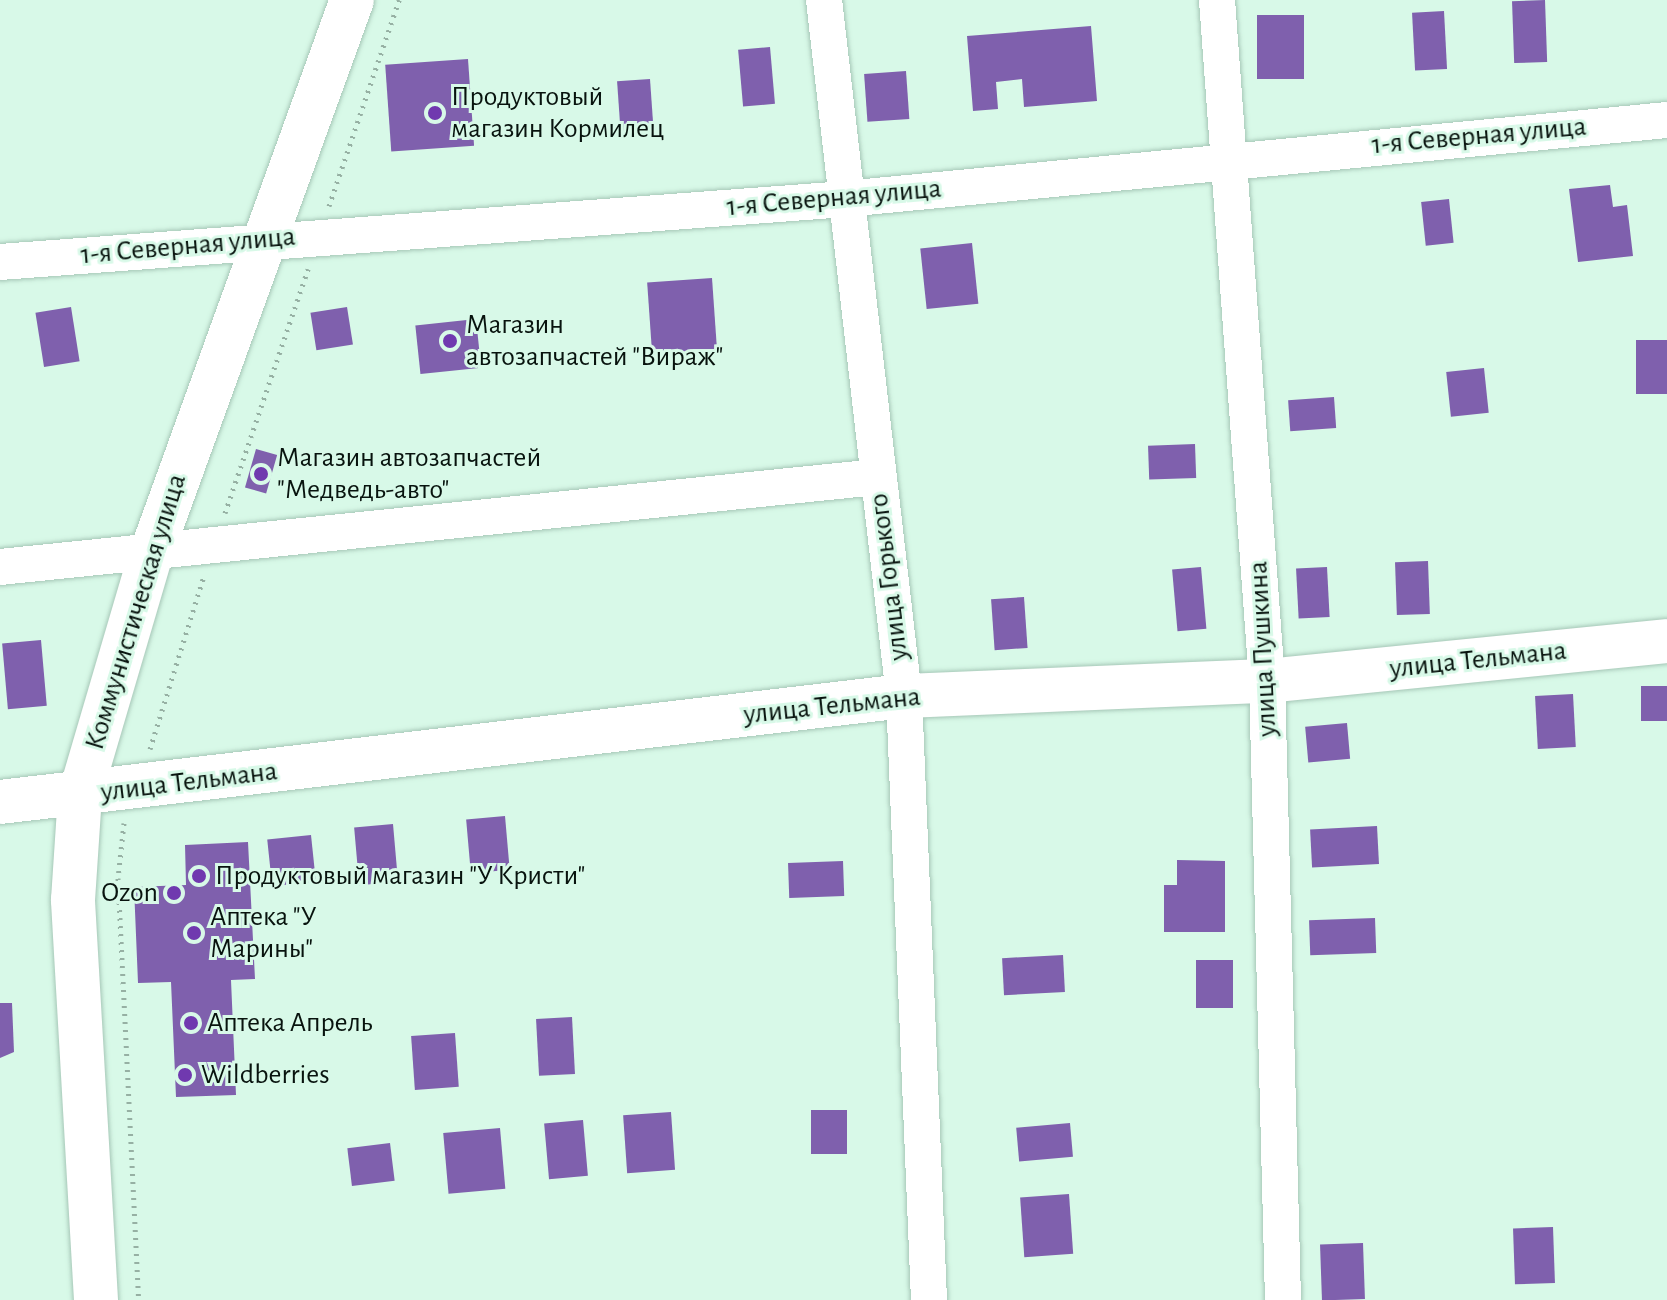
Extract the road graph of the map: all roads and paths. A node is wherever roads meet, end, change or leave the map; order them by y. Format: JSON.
{"nodes":[{"id":1,"x":352,"y":0,"type":"edge"},
{"id":2,"x":399,"y":0,"type":"edge"},
{"id":3,"x":824,"y":0,"type":"edge"},
{"id":4,"x":1217,"y":0,"type":"edge"},
{"id":5,"x":1667,"y":120,"type":"edge"},
{"id":6,"x":1227,"y":159,"type":"junction"},
{"id":7,"x":845,"y":199,"type":"junction"},
{"id":8,"x":320,"y":235,"type":"junction"},
{"id":9,"x":261,"y":239,"type":"junction"},
{"id":10,"x":0,"y":262,"type":"edge"},
{"id":11,"x":877,"y":477,"type":"junction"},
{"id":12,"x":213,"y":548,"type":"junction"},
{"id":13,"x":151,"y":554,"type":"junction"},
{"id":14,"x":0,"y":567,"type":"edge"},
{"id":15,"x":1667,"y":641,"type":"edge"},
{"id":16,"x":1267,"y":681,"type":"junction"},
{"id":17,"x":904,"y":696,"type":"junction"},
{"id":18,"x":138,"y":788,"type":"junction"},
{"id":19,"x":80,"y":795,"type":"junction"},
{"id":20,"x":0,"y":802,"type":"edge"},
{"id":21,"x":96,"y":1300,"type":"edge"},
{"id":22,"x":139,"y":1300,"type":"edge"},
{"id":23,"x":929,"y":1300,"type":"edge"},
{"id":24,"x":1283,"y":1300,"type":"edge"}],
"edges":[{"from":1,"to":9,"type":"street","name":"Коммунистическая улица"},
{"from":2,"to":8,"type":"path"},
{"from":3,"to":7,"type":"street","name":"улица Горького"},
{"from":4,"to":6,"type":"street","name":"улица Пушкина"},
{"from":5,"to":6,"type":"street","name":"1-я Северная улица"},
{"from":6,"to":7,"type":"street","name":"1-я Северная улица"},
{"from":6,"to":16,"type":"street","name":"улица Пушкина"},
{"from":7,"to":8,"type":"street","name":"1-я Северная улица"},
{"from":7,"to":11,"type":"street","name":"улица Горького"},
{"from":8,"to":9,"type":"street","name":"1-я Северная улица"},
{"from":8,"to":12,"type":"path"},
{"from":9,"to":10,"type":"street","name":"1-я Северная улица"},
{"from":9,"to":13,"type":"street","name":"Коммунистическая улица"},
{"from":11,"to":12,"type":"street"},
{"from":11,"to":17,"type":"street","name":"улица Горького"},
{"from":12,"to":13,"type":"street"},
{"from":12,"to":18,"type":"path"},
{"from":13,"to":14,"type":"street"},
{"from":13,"to":19,"type":"street","name":"Коммунистическая улица"},
{"from":15,"to":16,"type":"street","name":"улица Тельмана"},
{"from":16,"to":17,"type":"street","name":"улица Тельмана"},
{"from":16,"to":24,"type":"street","name":"улица Пушкина"},
{"from":17,"to":18,"type":"street","name":"улица Тельмана"},
{"from":17,"to":23,"type":"street","name":"улица Горького"},
{"from":18,"to":19,"type":"street","name":"улица Тельмана"},
{"from":18,"to":22,"type":"path"},
{"from":19,"to":20,"type":"street","name":"улица Тельмана"},
{"from":19,"to":21,"type":"street","name":"Коммунистическая улица"}]}
